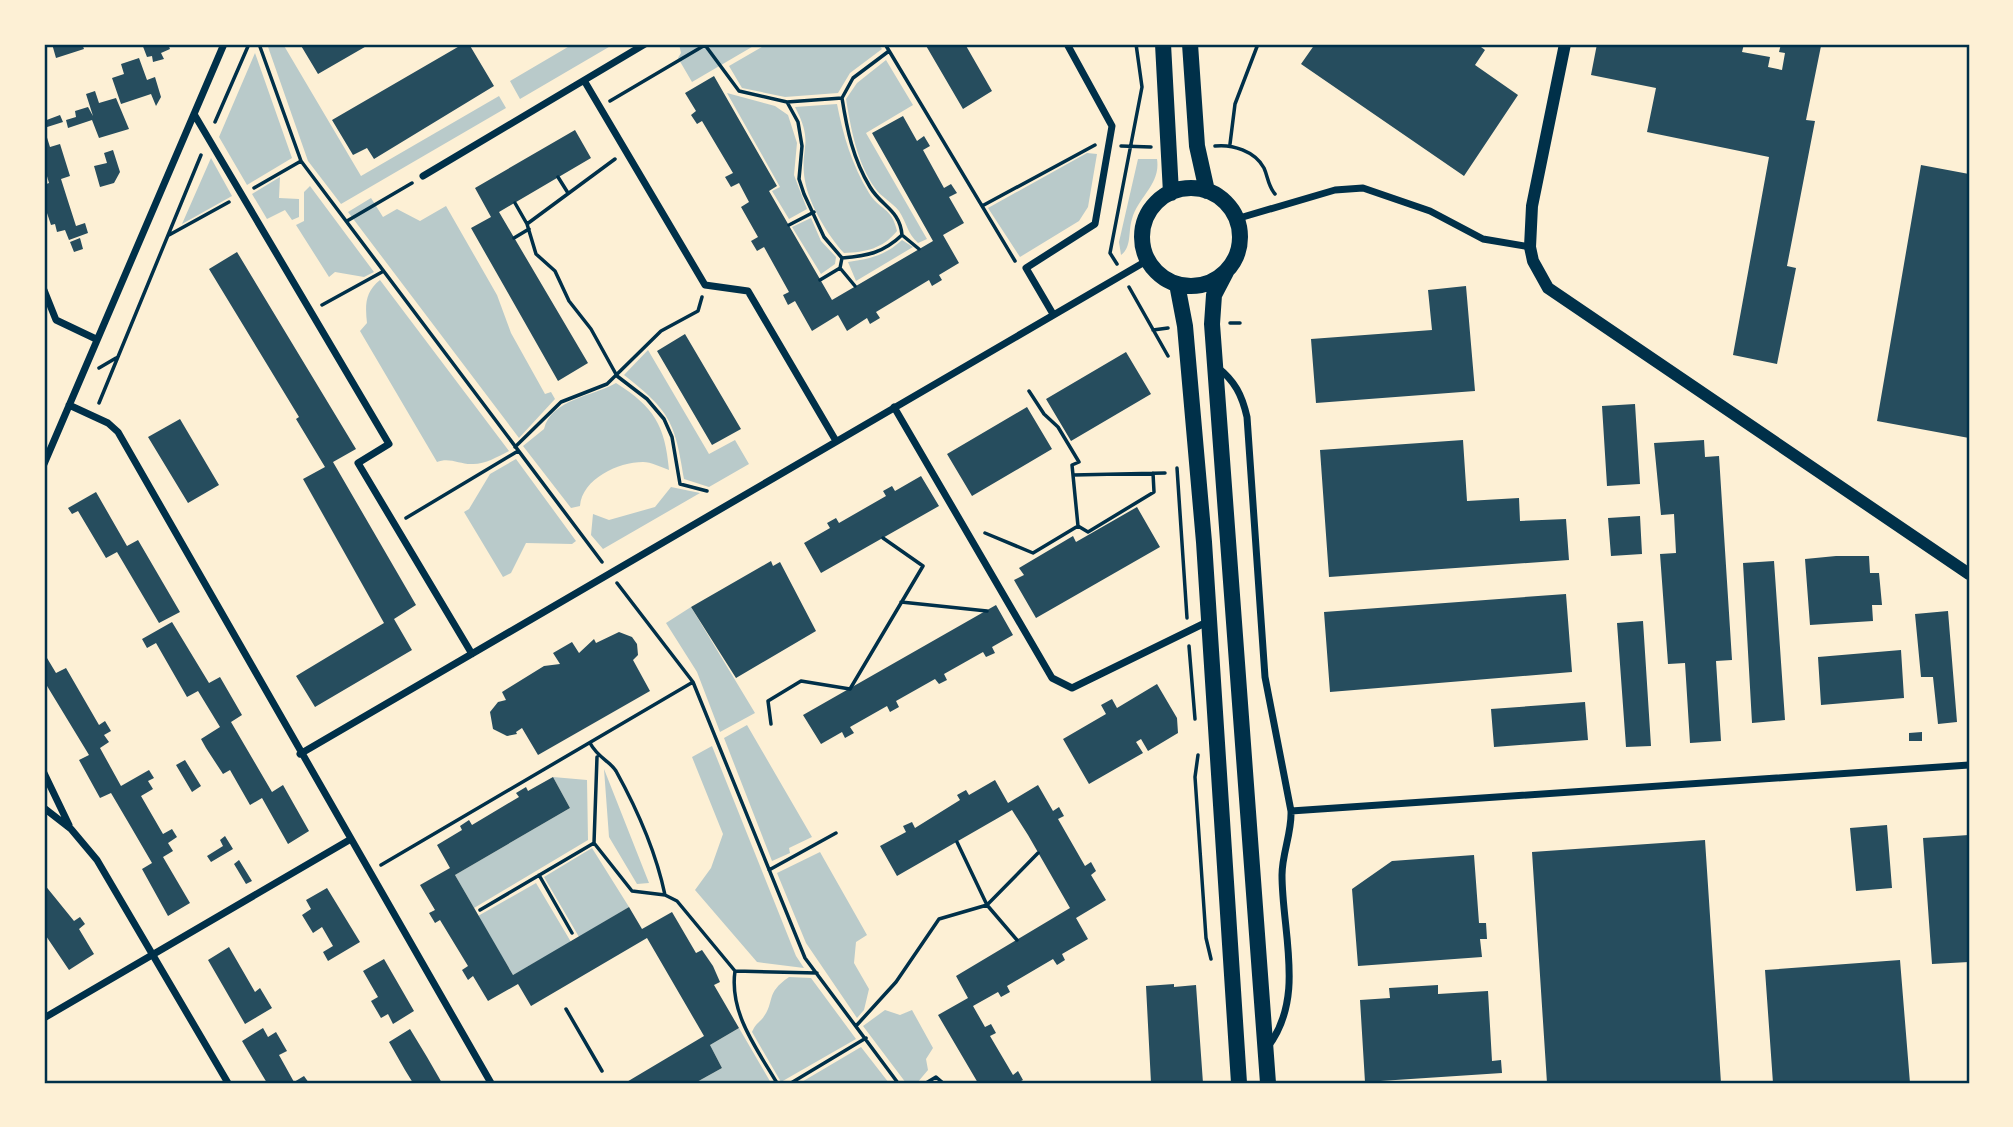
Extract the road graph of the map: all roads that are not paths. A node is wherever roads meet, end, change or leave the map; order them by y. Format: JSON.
{"nodes":[{"id":1,"x":224,"y":44,"type":"edge"},
{"id":2,"x":645,"y":44,"type":"edge"},
{"id":3,"x":1067,"y":44,"type":"edge"},
{"id":4,"x":1163,"y":44,"type":"edge"},
{"id":5,"x":1190,"y":44,"type":"edge"},
{"id":6,"x":1565,"y":44,"type":"edge"},
{"id":7,"x":585,"y":82,"type":"junction"},
{"id":8,"x":194,"y":114,"type":"junction"},
{"id":9,"x":423,"y":176,"type":"road end"},
{"id":10,"x":1207,"y":191,"type":"junction"},
{"id":11,"x":1171,"y":193,"type":"junction"},
{"id":12,"x":1236,"y":219,"type":"junction"},
{"id":13,"x":1530,"y":247,"type":"junction"},
{"id":14,"x":1148,"y":260,"type":"junction"},
{"id":15,"x":1226,"y":272,"type":"junction"},
{"id":16,"x":1177,"y":284,"type":"junction"},
{"id":17,"x":44,"y":290,"type":"edge"},
{"id":18,"x":1053,"y":314,"type":"junction"},
{"id":19,"x":96,"y":339,"type":"junction"},
{"id":20,"x":1216,"y":367,"type":"junction"},
{"id":21,"x":69,"y":405,"type":"junction"},
{"id":22,"x":894,"y":407,"type":"junction"},
{"id":23,"x":836,"y":441,"type":"junction"},
{"id":24,"x":44,"y":464,"type":"edge"},
{"id":25,"x":1969,"y":574,"type":"edge"},
{"id":26,"x":1209,"y":621,"type":"junction"},
{"id":27,"x":472,"y":654,"type":"junction"},
{"id":28,"x":300,"y":754,"type":"junction"},
{"id":29,"x":1969,"y":765,"type":"edge"},
{"id":30,"x":44,"y":773,"type":"edge"},
{"id":31,"x":44,"y":808,"type":"edge"},
{"id":32,"x":1291,"y":811,"type":"junction"},
{"id":33,"x":71,"y":829,"type":"junction"},
{"id":34,"x":351,"y":839,"type":"junction"},
{"id":35,"x":153,"y":956,"type":"junction"},
{"id":36,"x":44,"y":1018,"type":"edge"},
{"id":37,"x":1266,"y":1050,"type":"junction"},
{"id":38,"x":228,"y":1083,"type":"edge"},
{"id":39,"x":491,"y":1083,"type":"edge"},
{"id":40,"x":1238,"y":1083,"type":"edge"},
{"id":41,"x":1268,"y":1083,"type":"edge"}],
"edges":[{"from":1,"to":8,"type":"street"},
{"from":2,"to":7,"type":"street"},
{"from":3,"to":18,"type":"street"},
{"from":4,"to":11,"type":"main road"},
{"from":5,"to":10,"type":"main road"},
{"from":6,"to":13,"type":"street"},
{"from":7,"to":9,"type":"street"},
{"from":7,"to":23,"type":"street"},
{"from":8,"to":19,"type":"street"},
{"from":8,"to":27,"type":"street"},
{"from":10,"to":11,"type":"main road"},
{"from":10,"to":12,"type":"main road"},
{"from":11,"to":14,"type":"main road"},
{"from":12,"to":13,"type":"street"},
{"from":12,"to":15,"type":"main road"},
{"from":13,"to":25,"type":"street"},
{"from":14,"to":16,"type":"main road"},
{"from":14,"to":18,"type":"street"},
{"from":15,"to":16,"type":"main road"},
{"from":15,"to":20,"type":"main road"},
{"from":16,"to":26,"type":"main road"},
{"from":17,"to":19,"type":"street"},
{"from":18,"to":22,"type":"street"},
{"from":19,"to":21,"type":"street"},
{"from":20,"to":32,"type":"street"},
{"from":20,"to":37,"type":"main road"},
{"from":21,"to":24,"type":"street"},
{"from":21,"to":28,"type":"street"},
{"from":22,"to":23,"type":"street"},
{"from":22,"to":26,"type":"street"},
{"from":23,"to":27,"type":"street"},
{"from":26,"to":40,"type":"main road"},
{"from":27,"to":28,"type":"street"},
{"from":28,"to":34,"type":"street"},
{"from":29,"to":32,"type":"street"},
{"from":30,"to":33,"type":"street"},
{"from":31,"to":33,"type":"street"},
{"from":32,"to":37,"type":"street"},
{"from":33,"to":35,"type":"street"},
{"from":34,"to":35,"type":"street"},
{"from":34,"to":39,"type":"street"},
{"from":35,"to":36,"type":"street"},
{"from":35,"to":38,"type":"street"},
{"from":37,"to":41,"type":"main road"}]}
